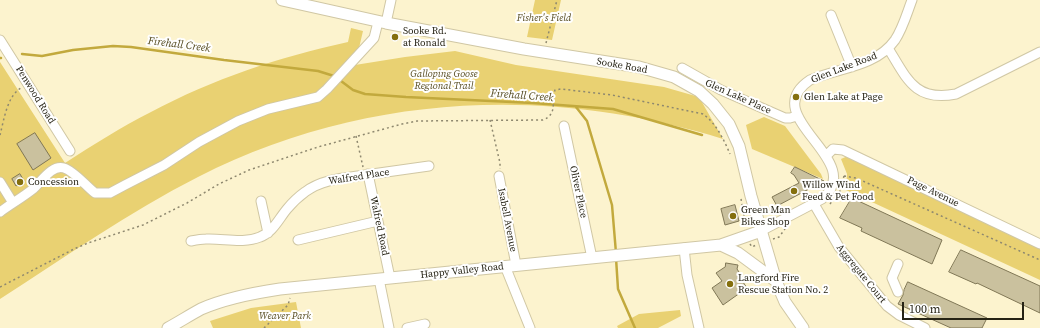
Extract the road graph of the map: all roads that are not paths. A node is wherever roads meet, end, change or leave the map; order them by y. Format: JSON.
{"nodes":[{"id":1,"x":282,"y":0,"type":"edge"},
{"id":2,"x":391,"y":0,"type":"edge"},
{"id":3,"x":912,"y":0,"type":"edge"},
{"id":4,"x":831,"y":15,"type":"dead end"},
{"id":5,"x":382,"y":22,"type":"junction"},
{"id":6,"x":0,"y":40,"type":"edge"},
{"id":7,"x":888,"y":48,"type":"junction"},
{"id":8,"x":1040,"y":52,"type":"edge"},
{"id":9,"x":852,"y":67,"type":"junction"},
{"id":10,"x":682,"y":68,"type":"dead end"},
{"id":11,"x":797,"y":116,"type":"junction"},
{"id":12,"x":564,"y":126,"type":"dead end"},
{"id":13,"x":70,"y":151,"type":"dead end"},
{"id":14,"x":826,"y":156,"type":"junction"},
{"id":15,"x":429,"y":166,"type":"dead end"},
{"id":16,"x":367,"y":175,"type":"junction"},
{"id":17,"x":499,"y":176,"type":"road end"},
{"id":18,"x":0,"y":182,"type":"edge"},
{"id":19,"x":261,"y":201,"type":"dead end"},
{"id":20,"x":13,"y":203,"type":"junction"},
{"id":21,"x":814,"y":204,"type":"junction"},
{"id":22,"x":0,"y":212,"type":"edge"},
{"id":23,"x":378,"y":221,"type":"junction"},
{"id":24,"x":761,"y":231,"type":"junction"},
{"id":25,"x":268,"y":233,"type":"junction"},
{"id":26,"x":298,"y":240,"type":"dead end"},
{"id":27,"x":191,"y":241,"type":"dead end"},
{"id":28,"x":1040,"y":244,"type":"edge"},
{"id":29,"x":721,"y":245,"type":"junction"},
{"id":30,"x":684,"y":248,"type":"junction"},
{"id":31,"x":592,"y":258,"type":"junction"},
{"id":32,"x":898,"y":264,"type":"dead end"},
{"id":33,"x":510,"y":265,"type":"junction"},
{"id":34,"x":385,"y":279,"type":"junction"},
{"id":35,"x":776,"y":281,"type":"junction"},
{"id":36,"x":898,"y":292,"type":"dead end"},
{"id":37,"x":424,"y":324,"type":"dead end"},
{"id":38,"x":912,"y":325,"type":"edge"},
{"id":39,"x":168,"y":328,"type":"edge"},
{"id":40,"x":389,"y":328,"type":"edge"},
{"id":41,"x":407,"y":328,"type":"edge"},
{"id":42,"x":530,"y":328,"type":"edge"},
{"id":43,"x":699,"y":328,"type":"edge"},
{"id":44,"x":803,"y":328,"type":"edge"},
{"id":45,"x":925,"y":328,"type":"edge"}],
"edges":[{"from":1,"to":5,"type":"main road","name":"Sooke Road"},
{"from":2,"to":5,"type":"street"},
{"from":3,"to":7,"type":"street","name":"Glen Lake Road"},
{"from":4,"to":9,"type":"street"},
{"from":5,"to":20,"type":"street"},
{"from":5,"to":24,"type":"main road","name":"Sooke Road"},
{"from":6,"to":13,"type":"street","name":"Penwood Road"},
{"from":7,"to":8,"type":"street"},
{"from":7,"to":9,"type":"street","name":"Glen Lake Road"},
{"from":9,"to":11,"type":"street","name":"Glen Lake Road"},
{"from":10,"to":11,"type":"street","name":"Glen Lake Place"},
{"from":11,"to":14,"type":"street"},
{"from":12,"to":31,"type":"street","name":"Oliver Place"},
{"from":14,"to":21,"type":"street"},
{"from":14,"to":28,"type":"street","name":"Page Avenue"},
{"from":15,"to":16,"type":"street","name":"Walfred Place"},
{"from":16,"to":23,"type":"street","name":"Walfred Road"},
{"from":16,"to":25,"type":"street","name":"Walfred Place"},
{"from":17,"to":33,"type":"street","name":"Isabell Avenue"},
{"from":18,"to":20,"type":"street"},
{"from":19,"to":25,"type":"street"},
{"from":20,"to":22,"type":"street"},
{"from":21,"to":24,"type":"street"},
{"from":21,"to":38,"type":"street","name":"Aggregate Court"},
{"from":23,"to":26,"type":"street"},
{"from":23,"to":34,"type":"street","name":"Walfred Road"},
{"from":24,"to":29,"type":"main road","name":"Happy Valley Road"},
{"from":24,"to":35,"type":"main road","name":"Sooke Road"},
{"from":25,"to":27,"type":"street","name":"Walfred Place"},
{"from":29,"to":30,"type":"main road","name":"Happy Valley Road"},
{"from":29,"to":35,"type":"main road"},
{"from":30,"to":31,"type":"main road","name":"Happy Valley Road"},
{"from":30,"to":43,"type":"street"},
{"from":31,"to":33,"type":"main road","name":"Happy Valley Road"},
{"from":32,"to":36,"type":"street"},
{"from":33,"to":34,"type":"main road","name":"Happy Valley Road"},
{"from":33,"to":42,"type":"street","name":"Isabell Avenue"},
{"from":34,"to":39,"type":"main road","name":"Happy Valley Road"},
{"from":34,"to":40,"type":"street","name":"Walfred Road"},
{"from":35,"to":44,"type":"main road","name":"Sooke Road"},
{"from":37,"to":41,"type":"street"},
{"from":38,"to":45,"type":"street","name":"Aggregate Court"}]}
